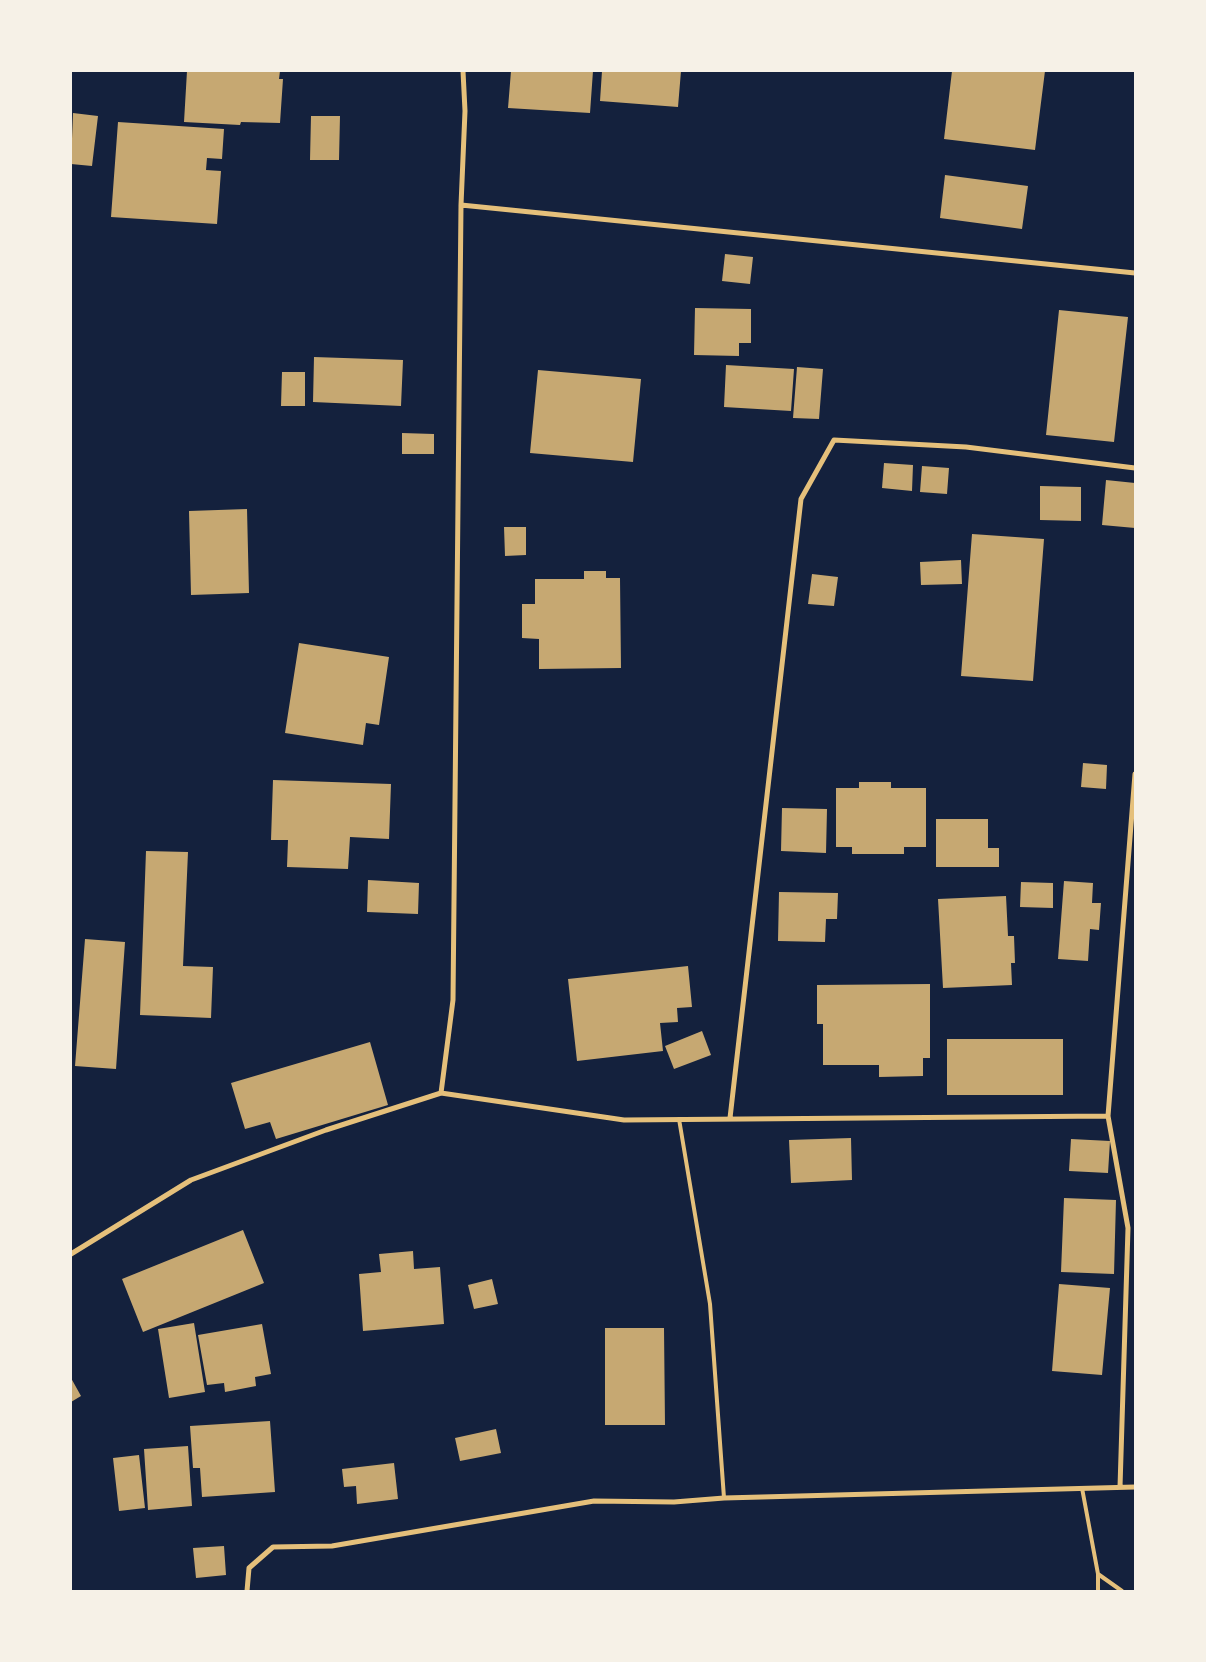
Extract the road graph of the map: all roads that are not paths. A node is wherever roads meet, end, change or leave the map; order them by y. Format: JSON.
{"nodes":[{"id":1,"x":464,"y":71,"type":"edge"},
{"id":2,"x":461,"y":205,"type":"junction"},
{"id":3,"x":1135,"y":273,"type":"edge"},
{"id":4,"x":1135,"y":468,"type":"edge"},
{"id":5,"x":1135,"y":774,"type":"edge"},
{"id":6,"x":441,"y":1093,"type":"junction"},
{"id":7,"x":1108,"y":1116,"type":"junction"},
{"id":8,"x":730,"y":1118,"type":"junction"},
{"id":9,"x":679,"y":1119,"type":"junction"},
{"id":10,"x":71,"y":1254,"type":"edge"},
{"id":11,"x":1120,"y":1487,"type":"junction"},
{"id":12,"x":1135,"y":1487,"type":"edge"},
{"id":13,"x":1082,"y":1488,"type":"junction"},
{"id":14,"x":724,"y":1498,"type":"junction"},
{"id":15,"x":1098,"y":1574,"type":"junction"},
{"id":16,"x":247,"y":1591,"type":"edge"},
{"id":17,"x":1098,"y":1591,"type":"edge"},
{"id":18,"x":1122,"y":1591,"type":"edge"}],
"edges":[{"from":1,"to":2,"type":"street"},
{"from":2,"to":3,"type":"street"},
{"from":2,"to":6,"type":"street"},
{"from":4,"to":8,"type":"street"},
{"from":5,"to":7,"type":"street"},
{"from":6,"to":9,"type":"street"},
{"from":6,"to":10,"type":"street"},
{"from":7,"to":8,"type":"street"},
{"from":7,"to":11,"type":"street"},
{"from":8,"to":9,"type":"street"},
{"from":9,"to":14,"type":"lane"},
{"from":11,"to":12,"type":"street"},
{"from":11,"to":13,"type":"street"},
{"from":13,"to":14,"type":"street"},
{"from":13,"to":15,"type":"lane"},
{"from":14,"to":16,"type":"street"},
{"from":15,"to":17,"type":"lane"},
{"from":15,"to":18,"type":"lane"}]}
